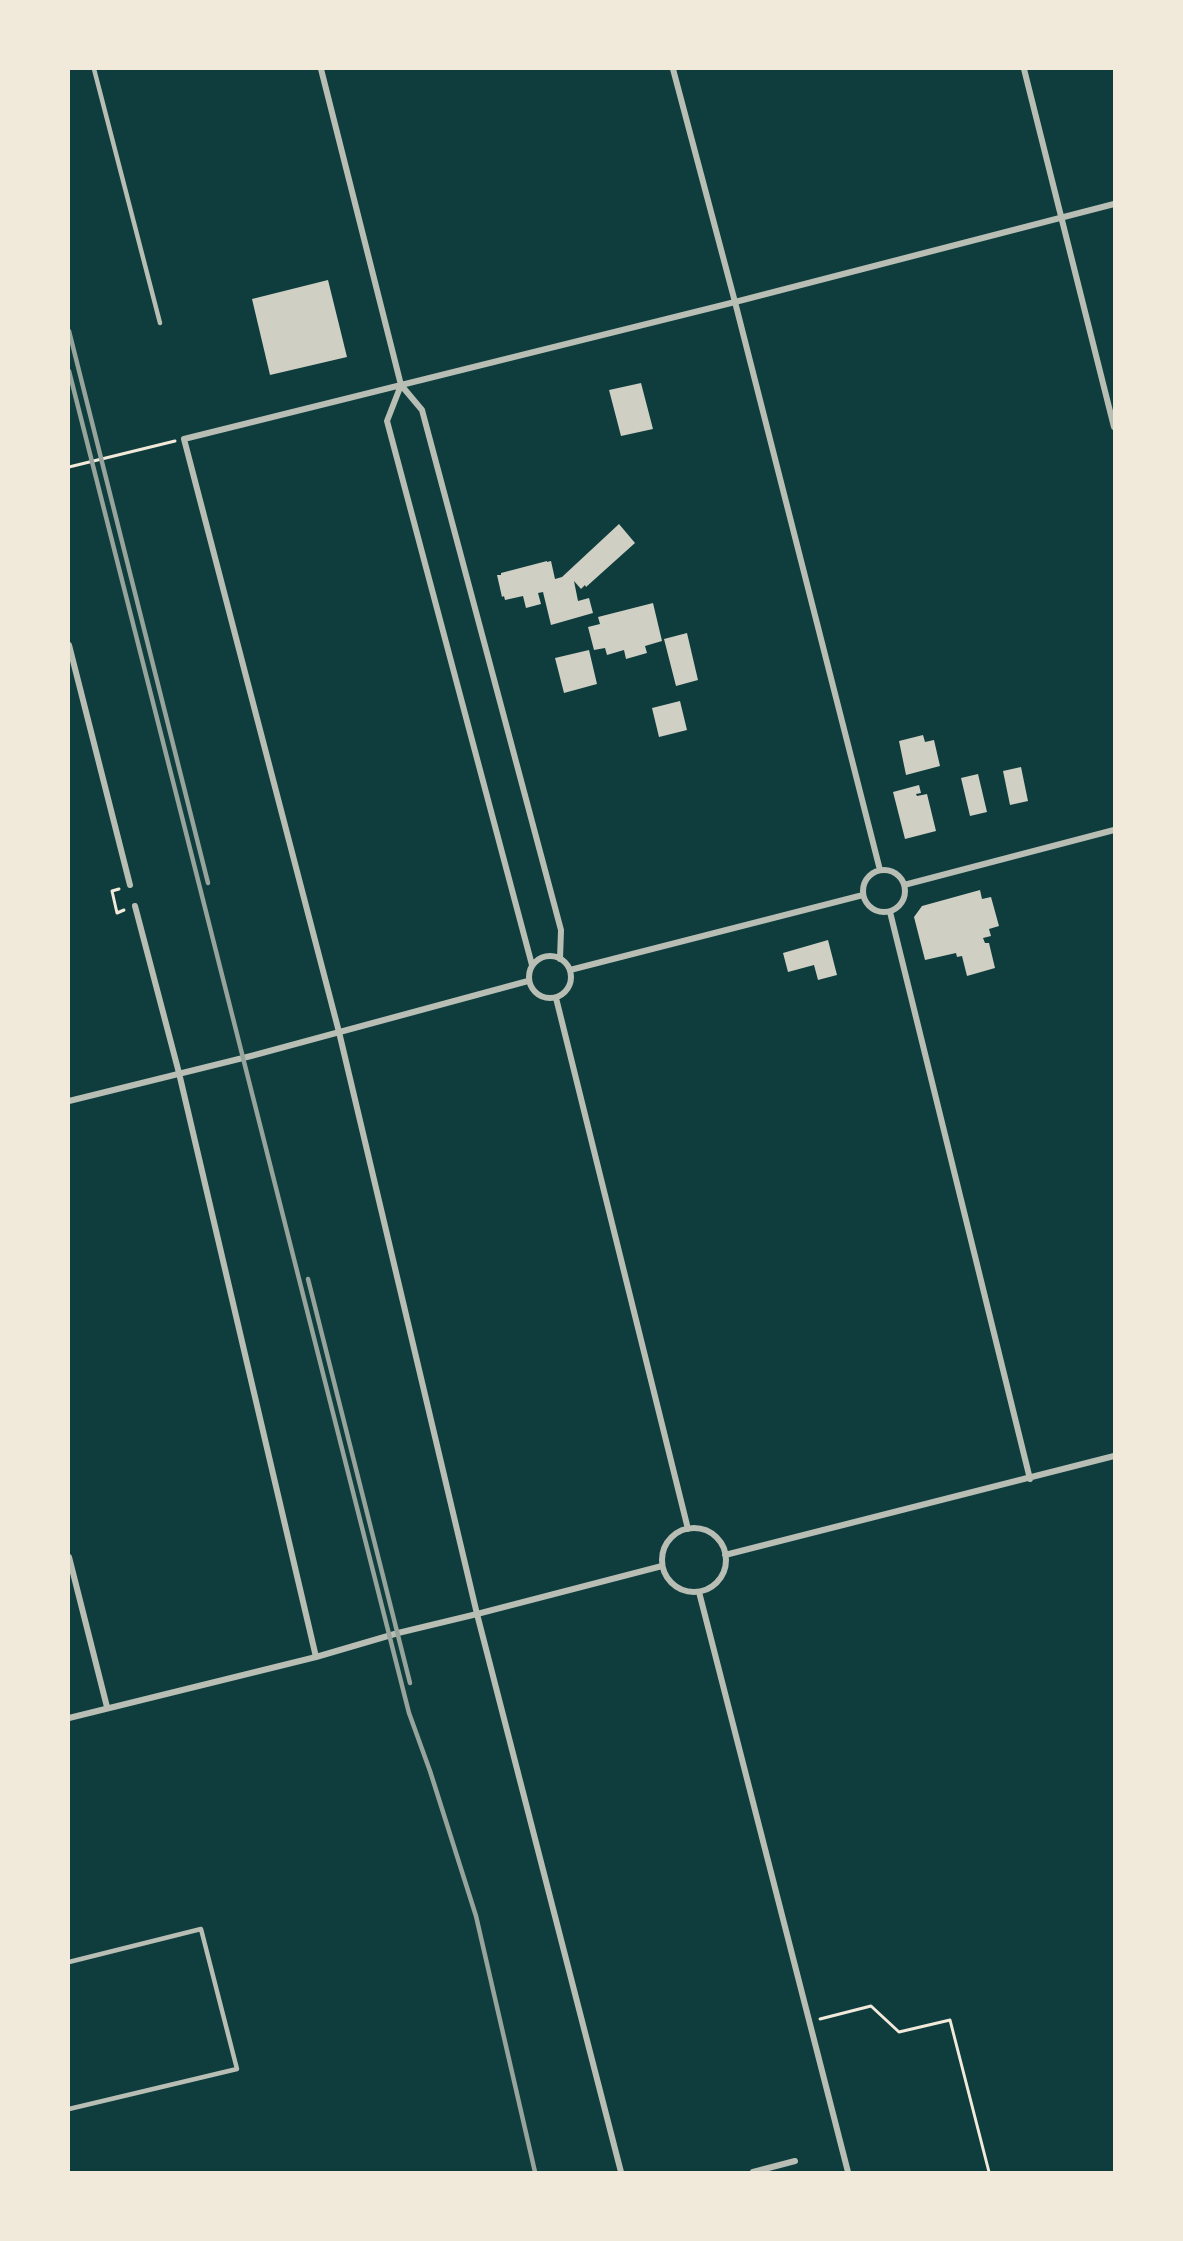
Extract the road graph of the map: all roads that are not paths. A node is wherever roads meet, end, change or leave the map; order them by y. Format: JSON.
{"nodes":[{"id":1,"x":94,"y":69,"type":"edge"},
{"id":2,"x":321,"y":69,"type":"edge"},
{"id":3,"x":673,"y":69,"type":"edge"},
{"id":4,"x":1024,"y":69,"type":"edge"},
{"id":5,"x":1114,"y":204,"type":"edge"},
{"id":6,"x":1061,"y":217,"type":"junction"},
{"id":7,"x":735,"y":302,"type":"junction"},
{"id":8,"x":160,"y":323,"type":"dead end"},
{"id":9,"x":401,"y":385,"type":"junction"},
{"id":10,"x":1114,"y":427,"type":"edge"},
{"id":11,"x":69,"y":645,"type":"edge"},
{"id":12,"x":1114,"y":830,"type":"edge"},
{"id":13,"x":880,"y":870,"type":"junction"},
{"id":14,"x":130,"y":885,"type":"road end"},
{"id":15,"x":904,"y":885,"type":"junction"},
{"id":16,"x":863,"y":895,"type":"junction"},
{"id":17,"x":135,"y":906,"type":"road end"},
{"id":18,"x":890,"y":912,"type":"junction"},
{"id":19,"x":560,"y":959,"type":"junction"},
{"id":20,"x":532,"y":965,"type":"junction"},
{"id":21,"x":570,"y":970,"type":"junction"},
{"id":22,"x":528,"y":981,"type":"junction"},
{"id":23,"x":556,"y":998,"type":"junction"},
{"id":24,"x":339,"y":1032,"type":"junction"},
{"id":25,"x":178,"y":1073,"type":"junction"},
{"id":26,"x":69,"y":1101,"type":"edge"},
{"id":27,"x":1114,"y":1456,"type":"edge"},
{"id":28,"x":1030,"y":1479,"type":"junction"},
{"id":29,"x":688,"y":1528,"type":"junction"},
{"id":30,"x":725,"y":1555,"type":"junction"},
{"id":31,"x":69,"y":1557,"type":"edge"},
{"id":32,"x":662,"y":1566,"type":"junction"},
{"id":33,"x":699,"y":1592,"type":"junction"},
{"id":34,"x":477,"y":1614,"type":"junction"},
{"id":35,"x":316,"y":1657,"type":"junction"},
{"id":36,"x":107,"y":1707,"type":"junction"},
{"id":37,"x":69,"y":1718,"type":"edge"},
{"id":38,"x":69,"y":1962,"type":"edge"},
{"id":39,"x":69,"y":2109,"type":"edge"},
{"id":40,"x":795,"y":2161,"type":"dead end"},
{"id":41,"x":621,"y":2172,"type":"edge"},
{"id":42,"x":753,"y":2172,"type":"edge"},
{"id":43,"x":849,"y":2172,"type":"edge"}],
"edges":[{"from":1,"to":8,"type":"lane"},
{"from":2,"to":9,"type":"street"},
{"from":3,"to":7,"type":"street"},
{"from":4,"to":6,"type":"street"},
{"from":5,"to":6,"type":"street"},
{"from":6,"to":7,"type":"street"},
{"from":6,"to":10,"type":"street"},
{"from":7,"to":9,"type":"street"},
{"from":7,"to":13,"type":"street"},
{"from":9,"to":19,"type":"street"},
{"from":9,"to":20,"type":"street"},
{"from":9,"to":24,"type":"street"},
{"from":11,"to":14,"type":"street"},
{"from":12,"to":15,"type":"street"},
{"from":13,"to":15,"type":"street"},
{"from":13,"to":16,"type":"street"},
{"from":15,"to":18,"type":"street"},
{"from":16,"to":18,"type":"street"},
{"from":16,"to":21,"type":"street"},
{"from":17,"to":25,"type":"street"},
{"from":18,"to":28,"type":"street"},
{"from":19,"to":20,"type":"street"},
{"from":19,"to":21,"type":"street"},
{"from":20,"to":22,"type":"street"},
{"from":21,"to":23,"type":"street"},
{"from":22,"to":23,"type":"street"},
{"from":22,"to":24,"type":"street"},
{"from":23,"to":29,"type":"street"},
{"from":24,"to":25,"type":"street"},
{"from":24,"to":34,"type":"street"},
{"from":25,"to":26,"type":"street"},
{"from":25,"to":35,"type":"street"},
{"from":27,"to":28,"type":"street"},
{"from":28,"to":30,"type":"street"},
{"from":29,"to":30,"type":"street"},
{"from":29,"to":32,"type":"street"},
{"from":30,"to":33,"type":"street"},
{"from":31,"to":36,"type":"street"},
{"from":32,"to":33,"type":"street"},
{"from":32,"to":34,"type":"street"},
{"from":33,"to":43,"type":"street"},
{"from":34,"to":35,"type":"street"},
{"from":34,"to":41,"type":"street"},
{"from":35,"to":36,"type":"street"},
{"from":36,"to":37,"type":"street"},
{"from":38,"to":39,"type":"lane"},
{"from":40,"to":42,"type":"street"}]}
